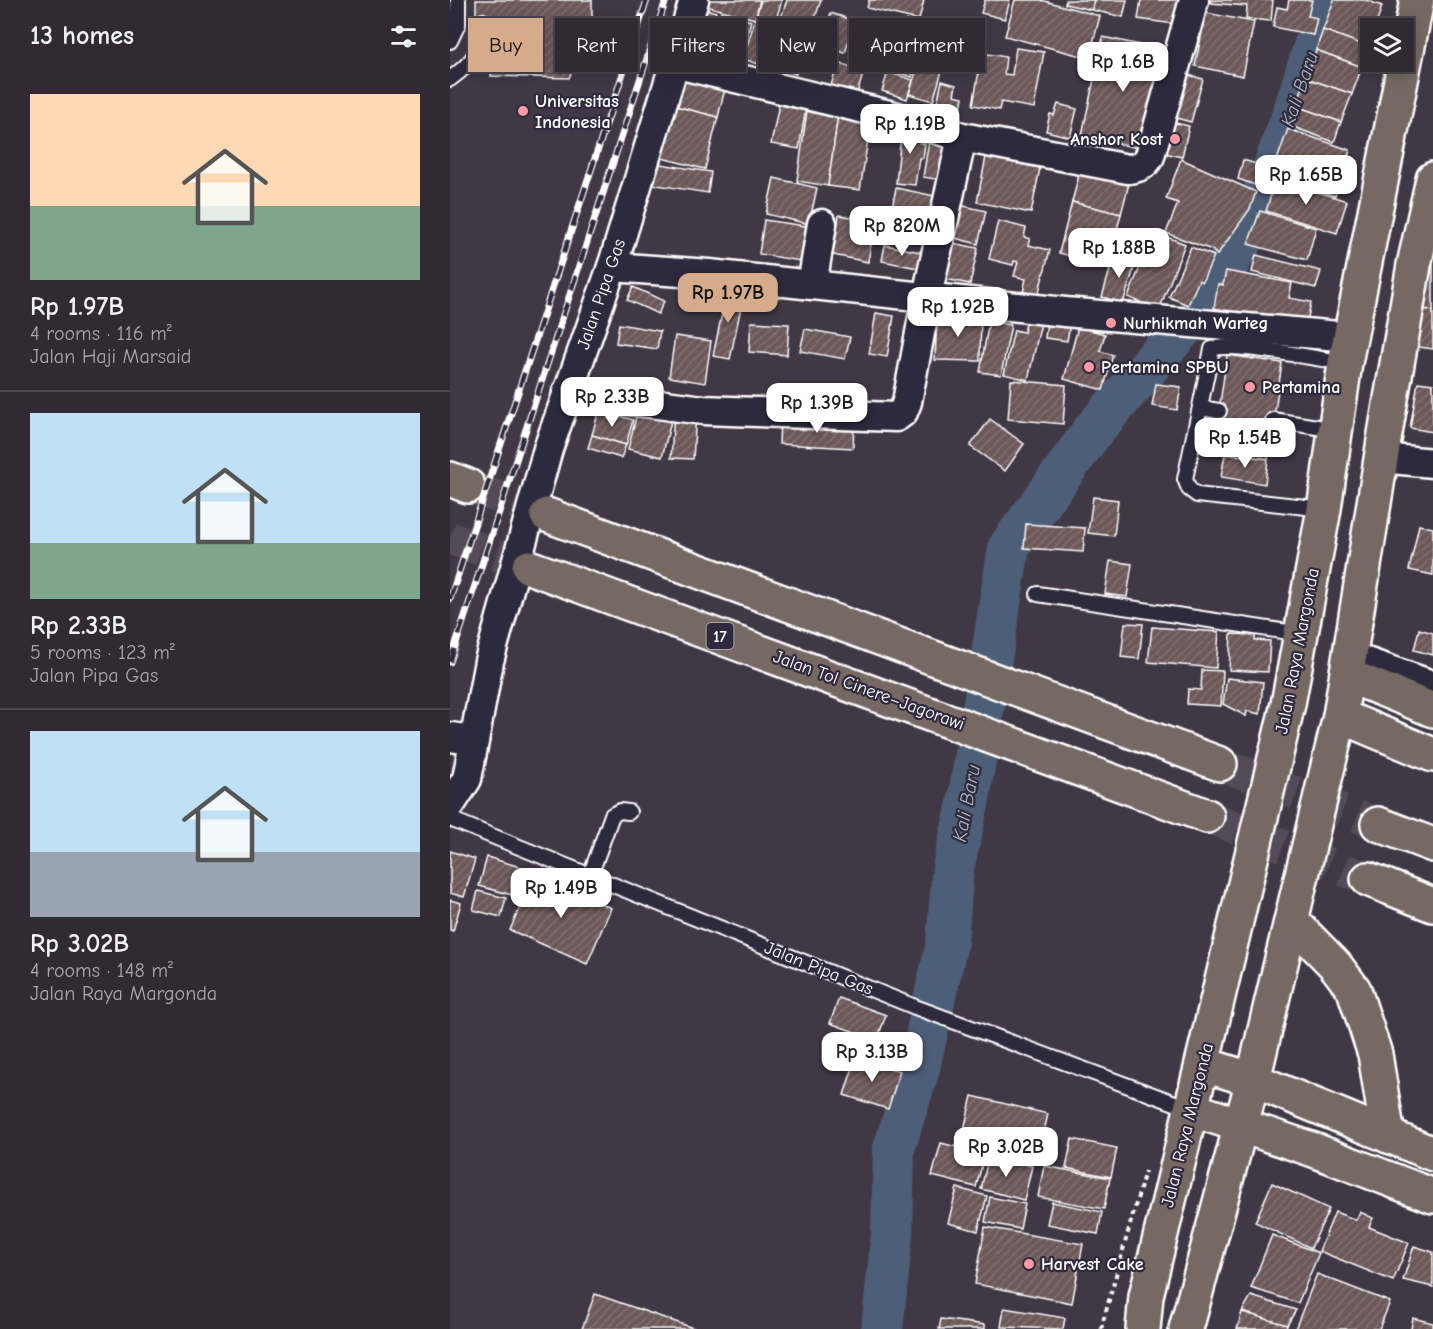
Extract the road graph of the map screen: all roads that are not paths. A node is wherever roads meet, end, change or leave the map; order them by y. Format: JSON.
{"nodes":[{"id":1,"x":458,"y":0,"type":"edge"},
{"id":2,"x":694,"y":0,"type":"edge"},
{"id":3,"x":1194,"y":0,"type":"edge"},
{"id":4,"x":1417,"y":0,"type":"edge"},
{"id":5,"x":688,"y":18,"type":"edge"},
{"id":6,"x":450,"y":41,"type":"edge"},
{"id":7,"x":468,"y":66,"type":"edge"},
{"id":8,"x":670,"y":72,"type":"edge"},
{"id":9,"x":711,"y":72,"type":"edge"},
{"id":10,"x":450,"y":79,"type":"edge"},
{"id":11,"x":962,"y":137,"type":"junction"},
{"id":12,"x":1433,"y":179,"type":"edge"},
{"id":13,"x":822,"y":224,"type":"dead end"},
{"id":14,"x":612,"y":267,"type":"junction"},
{"id":15,"x":812,"y":285,"type":"junction"},
{"id":16,"x":927,"y":296,"type":"junction"},
{"id":17,"x":1348,"y":350,"type":"junction"},
{"id":18,"x":567,"y":392,"type":"junction"},
{"id":19,"x":1200,"y":408,"type":"junction"},
{"id":20,"x":1219,"y":411,"type":"dead end"},
{"id":21,"x":1273,"y":420,"type":"dead end"},
{"id":22,"x":1336,"y":430,"type":"junction"},
{"id":23,"x":1382,"y":458,"type":"junction"},
{"id":24,"x":1433,"y":463,"type":"edge"},
{"id":25,"x":1324,"y":509,"type":"junction"},
{"id":26,"x":547,"y":515,"type":"tunnel mouth"},
{"id":27,"x":529,"y":567,"type":"tunnel mouth"},
{"id":28,"x":1038,"y":594,"type":"dead end"},
{"id":29,"x":1301,"y":634,"type":"junction"},
{"id":30,"x":1348,"y":667,"type":"junction"},
{"id":31,"x":1433,"y":688,"type":"edge"},
{"id":32,"x":1433,"y":710,"type":"edge"},
{"id":33,"x":1340,"y":716,"type":"junction"},
{"id":34,"x":462,"y":738,"type":"edge"},
{"id":35,"x":1433,"y":755,"type":"edge"},
{"id":36,"x":1220,"y":764,"type":"tunnel mouth"},
{"id":37,"x":450,"y":805,"type":"edge"},
{"id":38,"x":629,"y":812,"type":"dead end"},
{"id":39,"x":1207,"y":816,"type":"tunnel mouth"},
{"id":40,"x":450,"y":819,"type":"edge"},
{"id":41,"x":1378,"y":824,"type":"tunnel mouth"},
{"id":42,"x":1433,"y":845,"type":"edge"},
{"id":43,"x":590,"y":876,"type":"junction"},
{"id":44,"x":1368,"y":879,"type":"tunnel mouth"},
{"id":45,"x":1433,"y":905,"type":"edge"},
{"id":46,"x":1292,"y":921,"type":"junction"},
{"id":47,"x":1202,"y":1064,"type":"junction"},
{"id":48,"x":1253,"y":1080,"type":"junction"},
{"id":49,"x":1191,"y":1109,"type":"junction"},
{"id":50,"x":1240,"y":1125,"type":"junction"},
{"id":51,"x":1388,"y":1136,"type":"junction"},
{"id":52,"x":1433,"y":1154,"type":"edge"},
{"id":53,"x":1433,"y":1196,"type":"edge"},
{"id":54,"x":1146,"y":1296,"type":"junction"},
{"id":55,"x":1117,"y":1329,"type":"edge"},
{"id":56,"x":1143,"y":1329,"type":"edge"},
{"id":57,"x":1186,"y":1329,"type":"edge"}],
"edges":[{"from":1,"to":6,"type":"lane"},
{"from":2,"to":5,"type":"street","name":"Jalan Pipa Gas"},
{"from":3,"to":11,"type":"street"},
{"from":4,"to":17,"type":"main road","name":"Jalan Raya Margonda"},
{"from":7,"to":10,"type":"lane"},
{"from":8,"to":14,"type":"street","name":"Jalan Pipa Gas"},
{"from":9,"to":11,"type":"street"},
{"from":11,"to":16,"type":"street"},
{"from":12,"to":23,"type":"main road"},
{"from":13,"to":15,"type":"street"},
{"from":14,"to":15,"type":"street"},
{"from":14,"to":18,"type":"street","name":"Jalan Pipa Gas"},
{"from":15,"to":16,"type":"street"},
{"from":16,"to":17,"type":"street"},
{"from":16,"to":18,"type":"street"},
{"from":17,"to":19,"type":"lane"},
{"from":17,"to":22,"type":"main road","name":"Jalan Raya Margonda"},
{"from":18,"to":34,"type":"street","name":"Jalan Pipa Gas"},
{"from":19,"to":20,"type":"lane"},
{"from":19,"to":25,"type":"lane"},
{"from":21,"to":22,"type":"lane"},
{"from":22,"to":25,"type":"main road","name":"Jalan Raya Margonda"},
{"from":23,"to":24,"type":"street"},
{"from":23,"to":30,"type":"main road"},
{"from":25,"to":29,"type":"main road","name":"Jalan Raya Margonda"},
{"from":26,"to":36,"type":"main road"},
{"from":27,"to":39,"type":"main road","name":"Jalan Tol Cinere–Jagorawi","number":"17"},
{"from":28,"to":29,"type":"lane"},
{"from":29,"to":47,"type":"main road","name":"Jalan Raya Margonda"},
{"from":30,"to":31,"type":"street"},
{"from":30,"to":32,"type":"main road"},
{"from":30,"to":33,"type":"main road"},
{"from":33,"to":35,"type":"main road"},
{"from":33,"to":46,"type":"main road"},
{"from":34,"to":37,"type":"street","name":"Jalan Pipa Gas"},
{"from":38,"to":43,"type":"lane"},
{"from":40,"to":43,"type":"lane","name":"Jalan Pipa Gas"},
{"from":41,"to":42,"type":"main road"},
{"from":43,"to":49,"type":"lane","name":"Jalan Pipa Gas"},
{"from":44,"to":45,"type":"main road"},
{"from":46,"to":48,"type":"main road"},
{"from":46,"to":51,"type":"main road"},
{"from":47,"to":48,"type":"main road"},
{"from":47,"to":49,"type":"main road","name":"Jalan Raya Margonda"},
{"from":48,"to":50,"type":"main road"},
{"from":48,"to":51,"type":"main road"},
{"from":49,"to":50,"type":"main road"},
{"from":49,"to":54,"type":"main road","name":"Jalan Raya Margonda"},
{"from":50,"to":53,"type":"main road"},
{"from":50,"to":57,"type":"main road"},
{"from":51,"to":52,"type":"main road"},
{"from":54,"to":55,"type":"main road","name":"Jalan Raya Margonda"},
{"from":54,"to":56,"type":"main road","name":"Jalan Raya Margonda"}]}
